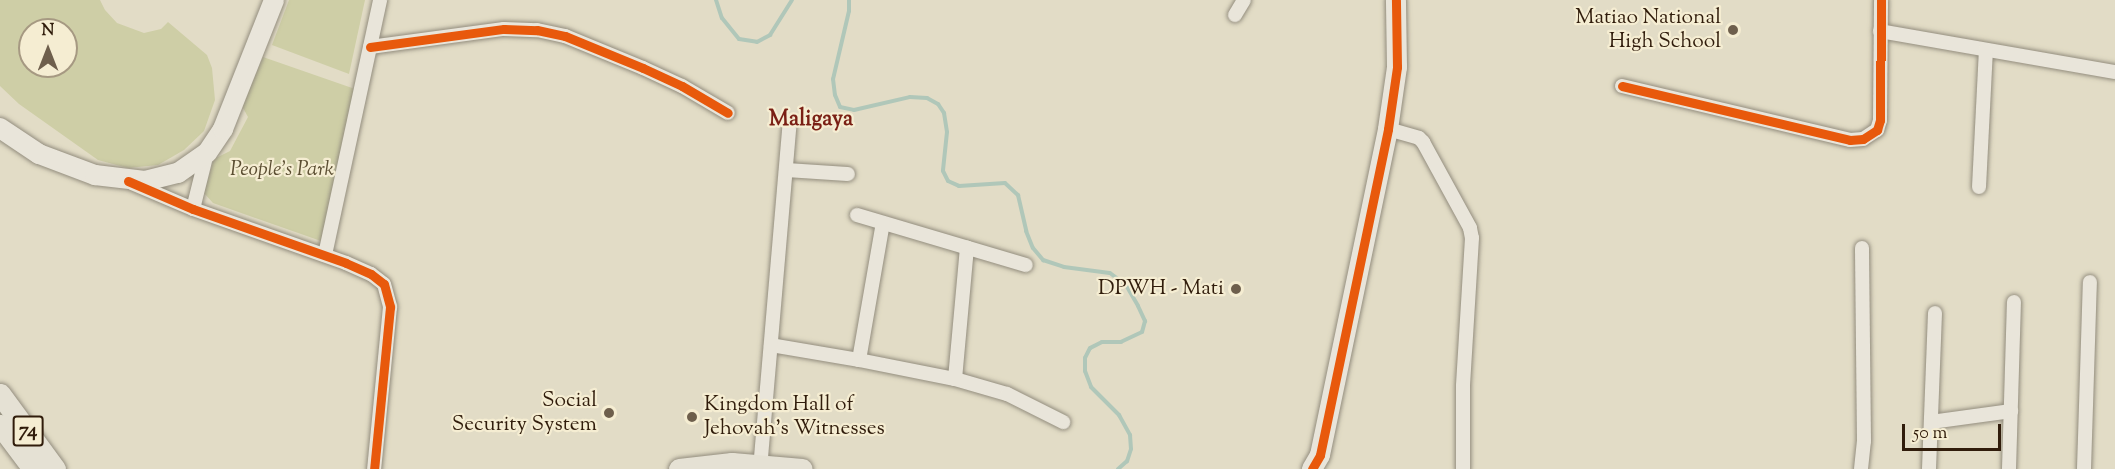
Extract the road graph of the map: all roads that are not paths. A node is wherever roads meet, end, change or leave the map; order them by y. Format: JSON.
{"nodes":[{"id":1,"x":274,"y":0,"type":"edge"},
{"id":2,"x":380,"y":0,"type":"edge"},
{"id":3,"x":1244,"y":0,"type":"edge"},
{"id":4,"x":1396,"y":0,"type":"edge"},
{"id":5,"x":1881,"y":0,"type":"edge"},
{"id":6,"x":1235,"y":15,"type":"dead end"},
{"id":7,"x":1880,"y":31,"type":"junction"},
{"id":8,"x":370,"y":47,"type":"junction"},
{"id":9,"x":1986,"y":50,"type":"junction"},
{"id":10,"x":2115,"y":72,"type":"edge"},
{"id":11,"x":1622,"y":86,"type":"dead end"},
{"id":12,"x":728,"y":113,"type":"dead end"},
{"id":13,"x":0,"y":128,"type":"edge"},
{"id":14,"x":789,"y":128,"type":"dead end"},
{"id":15,"x":1388,"y":129,"type":"junction"},
{"id":16,"x":207,"y":153,"type":"junction"},
{"id":17,"x":786,"y":170,"type":"junction"},
{"id":18,"x":848,"y":174,"type":"dead end"},
{"id":19,"x":128,"y":181,"type":"junction"},
{"id":20,"x":1979,"y":187,"type":"dead end"},
{"id":21,"x":193,"y":209,"type":"junction"},
{"id":22,"x":857,"y":215,"type":"dead end"},
{"id":23,"x":883,"y":223,"type":"junction"},
{"id":24,"x":967,"y":248,"type":"junction"},
{"id":25,"x":1862,"y":248,"type":"dead end"},
{"id":26,"x":325,"y":255,"type":"junction"},
{"id":27,"x":1026,"y":265,"type":"dead end"},
{"id":28,"x":2090,"y":282,"type":"dead end"},
{"id":29,"x":2014,"y":302,"type":"dead end"},
{"id":30,"x":1935,"y":313,"type":"dead end"},
{"id":31,"x":771,"y":345,"type":"junction"},
{"id":32,"x":859,"y":360,"type":"junction"},
{"id":33,"x":954,"y":379,"type":"junction"},
{"id":34,"x":0,"y":394,"type":"edge"},
{"id":35,"x":2011,"y":411,"type":"junction"},
{"id":36,"x":1063,"y":422,"type":"dead end"},
{"id":37,"x":1931,"y":422,"type":"junction"},
{"id":38,"x":0,"y":425,"type":"edge"},
{"id":39,"x":1318,"y":465,"type":"edge"},
{"id":40,"x":760,"y":466,"type":"edge"},
{"id":41,"x":33,"y":469,"type":"edge"},
{"id":42,"x":55,"y":469,"type":"edge"},
{"id":43,"x":374,"y":469,"type":"edge"},
{"id":44,"x":679,"y":469,"type":"edge"},
{"id":45,"x":802,"y":469,"type":"edge"},
{"id":46,"x":1463,"y":469,"type":"edge"},
{"id":47,"x":1861,"y":469,"type":"edge"},
{"id":48,"x":1929,"y":469,"type":"edge"},
{"id":49,"x":2009,"y":469,"type":"edge"},
{"id":50,"x":2084,"y":469,"type":"edge"}],
"edges":[{"from":1,"to":16,"type":"street"},
{"from":2,"to":8,"type":"street"},
{"from":3,"to":6,"type":"street"},
{"from":4,"to":15,"type":"street"},
{"from":5,"to":7,"type":"street"},
{"from":7,"to":9,"type":"street"},
{"from":7,"to":11,"type":"street"},
{"from":8,"to":12,"type":"street"},
{"from":8,"to":26,"type":"street"},
{"from":9,"to":10,"type":"street"},
{"from":9,"to":20,"type":"street"},
{"from":13,"to":19,"type":"street"},
{"from":14,"to":17,"type":"street"},
{"from":15,"to":39,"type":"street"},
{"from":15,"to":46,"type":"street"},
{"from":16,"to":19,"type":"street"},
{"from":16,"to":21,"type":"street"},
{"from":17,"to":18,"type":"street"},
{"from":17,"to":31,"type":"street"},
{"from":19,"to":21,"type":"street"},
{"from":21,"to":26,"type":"street"},
{"from":22,"to":23,"type":"street"},
{"from":23,"to":24,"type":"street"},
{"from":23,"to":32,"type":"street"},
{"from":24,"to":27,"type":"street"},
{"from":24,"to":33,"type":"street"},
{"from":25,"to":47,"type":"street"},
{"from":26,"to":43,"type":"street"},
{"from":28,"to":50,"type":"street"},
{"from":29,"to":35,"type":"street"},
{"from":30,"to":37,"type":"street"},
{"from":31,"to":32,"type":"street"},
{"from":31,"to":40,"type":"street"},
{"from":32,"to":33,"type":"street"},
{"from":33,"to":36,"type":"street"},
{"from":34,"to":42,"type":"main road","number":"74"},
{"from":35,"to":37,"type":"street"},
{"from":35,"to":49,"type":"street"},
{"from":37,"to":48,"type":"street"},
{"from":38,"to":41,"type":"main road","number":"74"},
{"from":40,"to":44,"type":"main road"},
{"from":40,"to":45,"type":"main road"}]}
